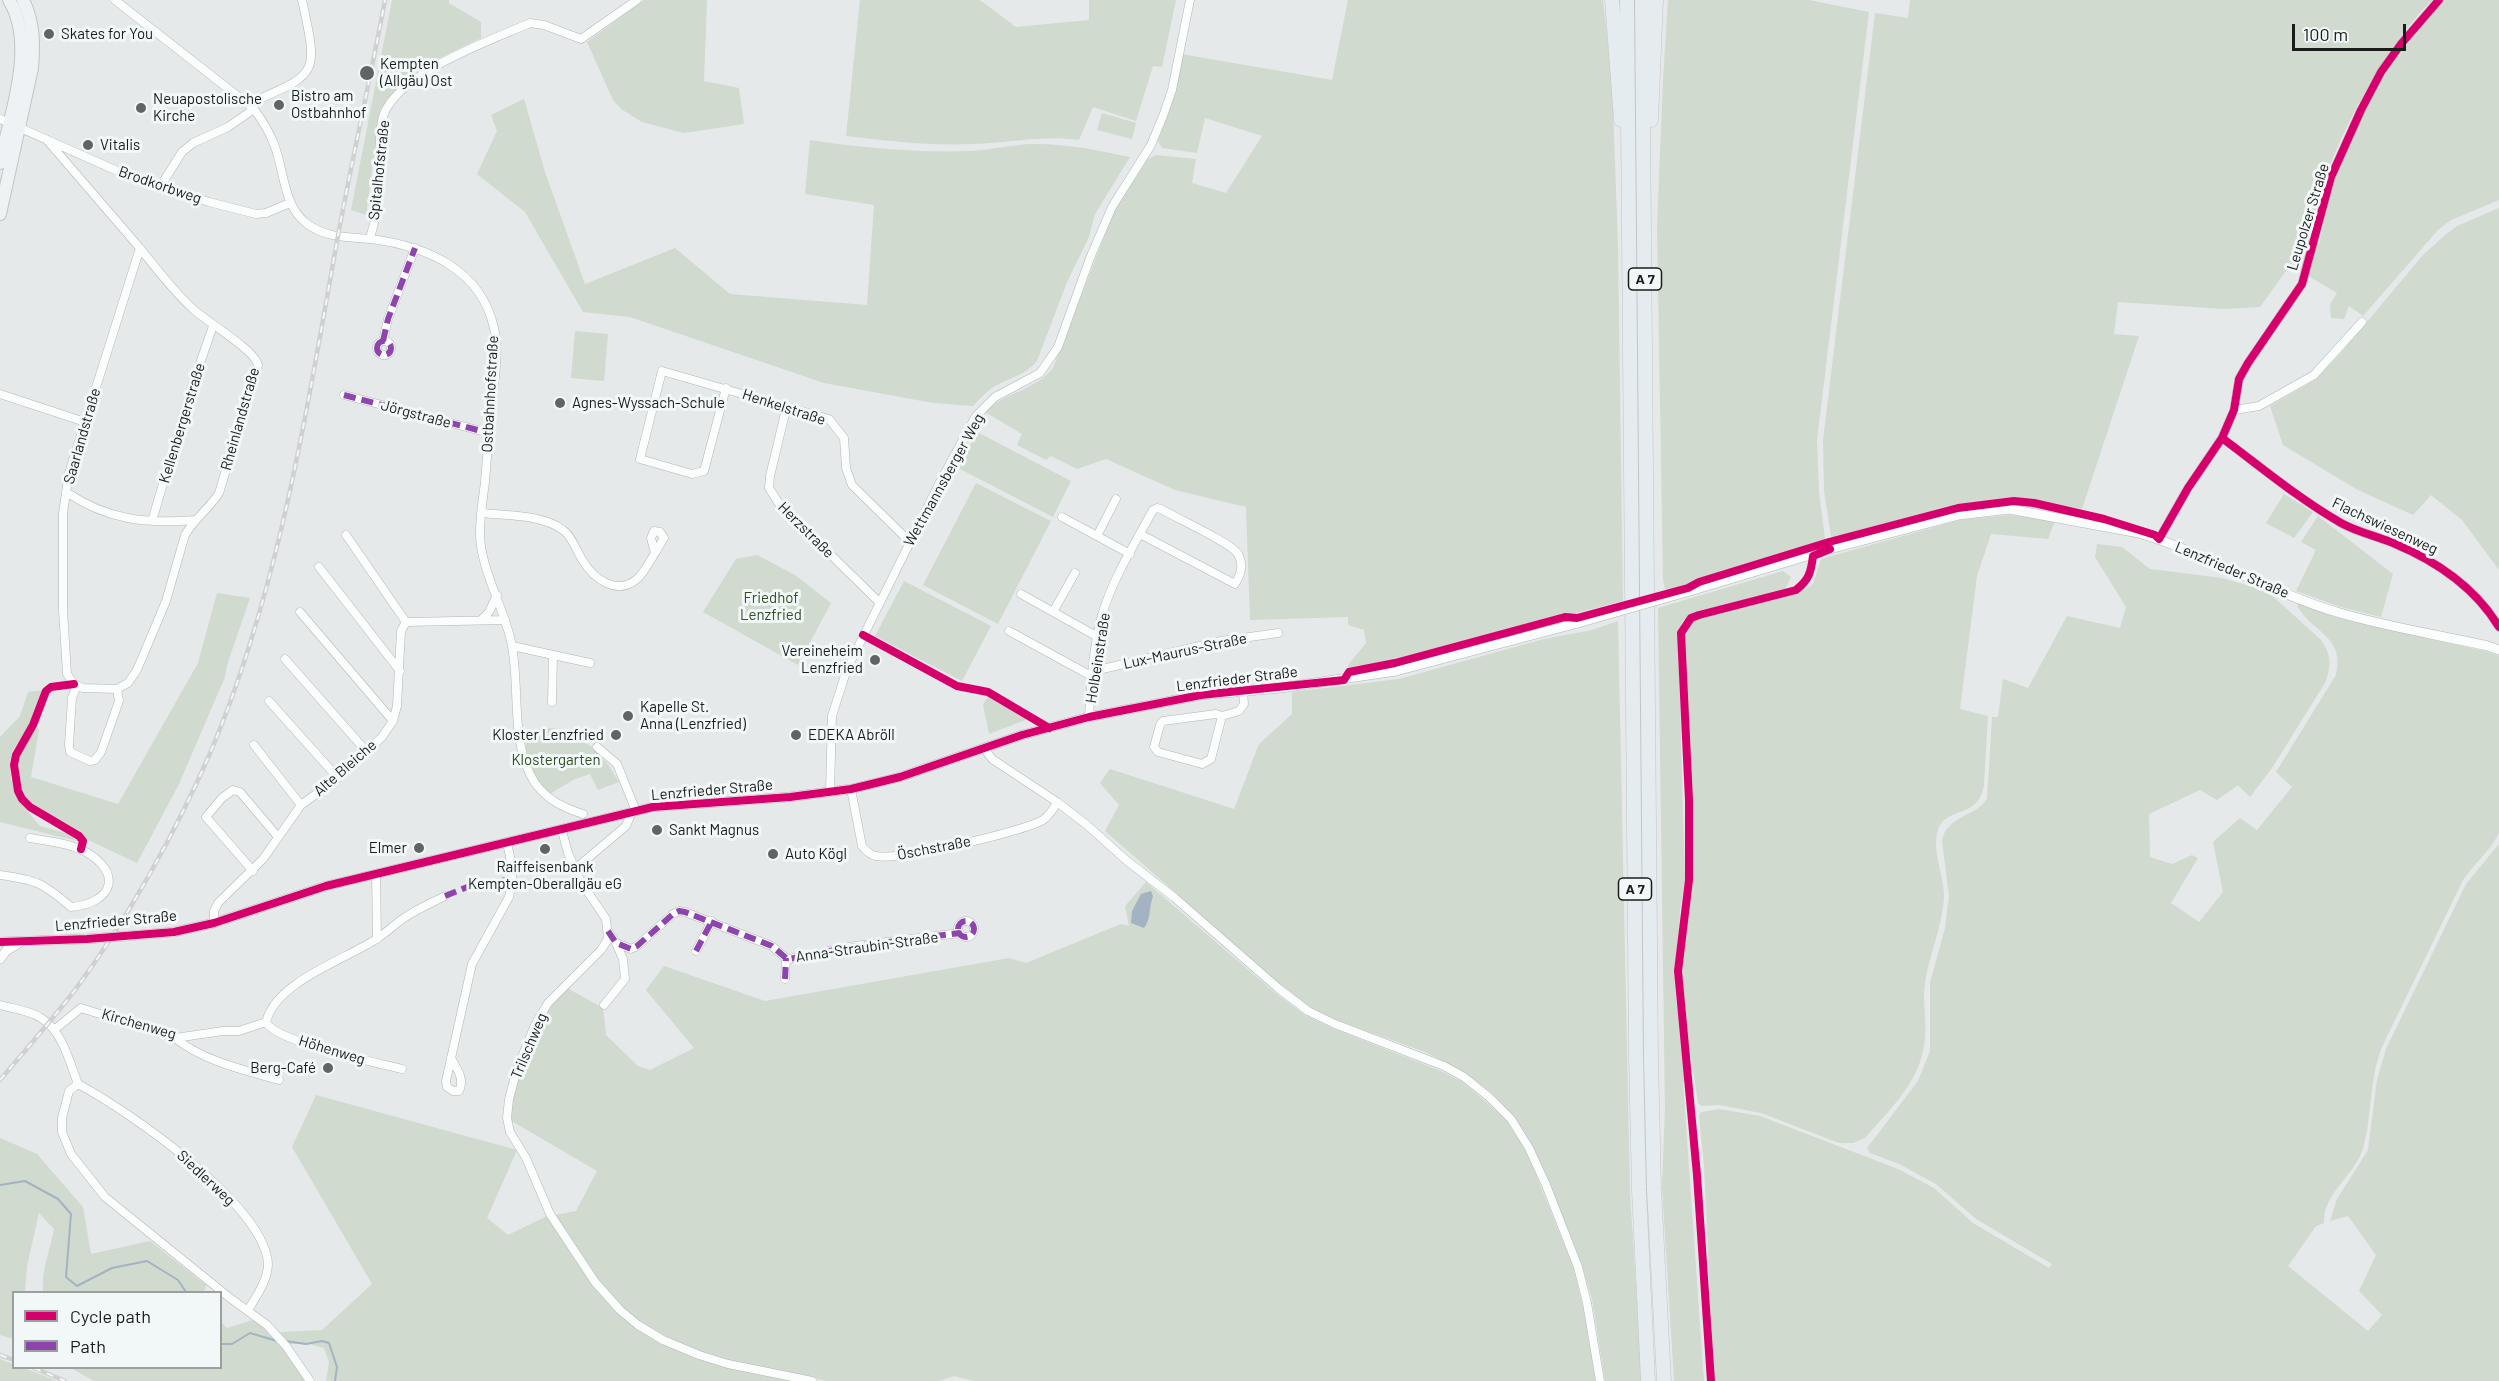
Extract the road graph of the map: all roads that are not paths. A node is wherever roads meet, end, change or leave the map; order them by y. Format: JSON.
{"nodes":[{"id":1,"x":9,"y":0,"type":"edge"},
{"id":2,"x":23,"y":0,"type":"edge"},
{"id":3,"x":116,"y":0,"type":"edge"},
{"id":4,"x":302,"y":0,"type":"edge"},
{"id":5,"x":637,"y":0,"type":"edge"},
{"id":6,"x":1190,"y":0,"type":"edge"},
{"id":7,"x":1612,"y":0,"type":"edge"},
{"id":8,"x":1627,"y":0,"type":"edge"},
{"id":9,"x":1642,"y":0,"type":"edge"},
{"id":10,"x":1656,"y":0,"type":"edge"},
{"id":11,"x":2439,"y":0,"type":"edge"},
{"id":12,"x":251,"y":107,"type":"junction"},
{"id":13,"x":10,"y":123,"type":"edge"},
{"id":14,"x":46,"y":139,"type":"junction"},
{"id":15,"x":1629,"y":139,"type":"junction"},
{"id":16,"x":1644,"y":154,"type":"junction"},
{"id":17,"x":0,"y":164,"type":"edge"},
{"id":18,"x":160,"y":187,"type":"junction"},
{"id":19,"x":290,"y":203,"type":"junction"},
{"id":20,"x":0,"y":214,"type":"edge"},
{"id":21,"x":370,"y":239,"type":"junction"},
{"id":22,"x":140,"y":248,"type":"junction"},
{"id":23,"x":415,"y":248,"type":"junction"},
{"id":24,"x":2362,"y":322,"type":"dead end"},
{"id":25,"x":213,"y":326,"type":"junction"},
{"id":26,"x":383,"y":340,"type":"dead end"},
{"id":27,"x":726,"y":388,"type":"junction"},
{"id":28,"x":0,"y":394,"type":"edge"},
{"id":29,"x":344,"y":395,"type":"dead end"},
{"id":30,"x":787,"y":405,"type":"junction"},
{"id":31,"x":2234,"y":411,"type":"junction"},
{"id":32,"x":85,"y":422,"type":"junction"},
{"id":33,"x":489,"y":433,"type":"junction"},
{"id":34,"x":2222,"y":438,"type":"junction"},
{"id":35,"x":66,"y":492,"type":"junction"},
{"id":36,"x":1116,"y":499,"type":"dead end"},
{"id":37,"x":482,"y":513,"type":"junction"},
{"id":38,"x":1062,"y":517,"type":"dead end"},
{"id":39,"x":152,"y":520,"type":"junction"},
{"id":40,"x":195,"y":520,"type":"junction"},
{"id":41,"x":1140,"y":534,"type":"junction"},
{"id":42,"x":346,"y":535,"type":"dead end"},
{"id":43,"x":1097,"y":536,"type":"junction"},
{"id":44,"x":2159,"y":539,"type":"junction"},
{"id":45,"x":910,"y":542,"type":"junction"},
{"id":46,"x":656,"y":553,"type":"dead end"},
{"id":47,"x":1130,"y":554,"type":"junction"},
{"id":48,"x":319,"y":567,"type":"dead end"},
{"id":49,"x":1075,"y":573,"type":"dead end"},
{"id":50,"x":497,"y":594,"type":"junction"},
{"id":51,"x":1021,"y":594,"type":"dead end"},
{"id":52,"x":880,"y":603,"type":"junction"},
{"id":53,"x":300,"y":612,"type":"dead end"},
{"id":54,"x":1053,"y":612,"type":"junction"},
{"id":55,"x":481,"y":620,"type":"junction"},
{"id":56,"x":505,"y":620,"type":"junction"},
{"id":57,"x":406,"y":622,"type":"junction"},
{"id":58,"x":2499,"y":627,"type":"edge"},
{"id":59,"x":1009,"y":631,"type":"dead end"},
{"id":60,"x":1278,"y":633,"type":"dead end"},
{"id":61,"x":1098,"y":637,"type":"junction"},
{"id":62,"x":512,"y":646,"type":"junction"},
{"id":63,"x":2499,"y":650,"type":"edge"},
{"id":64,"x":553,"y":655,"type":"junction"},
{"id":65,"x":285,"y":659,"type":"dead end"},
{"id":66,"x":590,"y":663,"type":"dead end"},
{"id":67,"x":400,"y":671,"type":"junction"},
{"id":68,"x":1093,"y":674,"type":"junction"},
{"id":69,"x":77,"y":685,"type":"junction"},
{"id":70,"x":121,"y":688,"type":"junction"},
{"id":71,"x":1243,"y":692,"type":"junction"},
{"id":72,"x":269,"y":701,"type":"dead end"},
{"id":73,"x":552,"y":702,"type":"dead end"},
{"id":74,"x":1222,"y":716,"type":"junction"},
{"id":75,"x":1089,"y":717,"type":"junction"},
{"id":76,"x":393,"y":721,"type":"junction"},
{"id":77,"x":254,"y":745,"type":"dead end"},
{"id":78,"x":597,"y":747,"type":"dead end"},
{"id":79,"x":984,"y":748,"type":"junction"},
{"id":80,"x":367,"y":752,"type":"junction"},
{"id":81,"x":338,"y":778,"type":"junction"},
{"id":82,"x":851,"y":789,"type":"junction"},
{"id":83,"x":830,"y":792,"type":"junction"},
{"id":84,"x":1057,"y":802,"type":"junction"},
{"id":85,"x":301,"y":805,"type":"junction"},
{"id":86,"x":634,"y":812,"type":"junction"},
{"id":87,"x":583,"y":814,"type":"dead end"},
{"id":88,"x":562,"y":831,"type":"junction"},
{"id":89,"x":30,"y":837,"type":"dead end"},
{"id":90,"x":278,"y":837,"type":"junction"},
{"id":91,"x":507,"y":844,"type":"junction"},
{"id":92,"x":575,"y":868,"type":"junction"},
{"id":93,"x":253,"y":871,"type":"junction"},
{"id":94,"x":376,"y":874,"type":"junction"},
{"id":95,"x":0,"y":875,"type":"edge"},
{"id":96,"x":445,"y":896,"type":"dead end"},
{"id":97,"x":712,"y":921,"type":"junction"},
{"id":98,"x":214,"y":923,"type":"junction"},
{"id":99,"x":608,"y":931,"type":"junction"},
{"id":100,"x":960,"y":933,"type":"dead end"},
{"id":101,"x":377,"y":939,"type":"junction"},
{"id":102,"x":23,"y":941,"type":"junction"},
{"id":103,"x":0,"y":942,"type":"edge"},
{"id":104,"x":616,"y":943,"type":"junction"},
{"id":105,"x":696,"y":951,"type":"dead end"},
{"id":106,"x":786,"y":958,"type":"junction"},
{"id":107,"x":0,"y":959,"type":"edge"},
{"id":108,"x":785,"y":980,"type":"dead end"},
{"id":109,"x":0,"y":1005,"type":"edge"},
{"id":110,"x":604,"y":1005,"type":"dead end"},
{"id":111,"x":266,"y":1022,"type":"junction"},
{"id":112,"x":54,"y":1030,"type":"junction"},
{"id":113,"x":175,"y":1038,"type":"junction"},
{"id":114,"x":451,"y":1058,"type":"dead end"},
{"id":115,"x":402,"y":1069,"type":"dead end"},
{"id":116,"x":279,"y":1080,"type":"dead end"},
{"id":117,"x":78,"y":1084,"type":"junction"},
{"id":118,"x":248,"y":1310,"type":"junction"},
{"id":119,"x":310,"y":1381,"type":"edge"},
{"id":120,"x":812,"y":1381,"type":"edge"},
{"id":121,"x":1600,"y":1381,"type":"edge"},
{"id":122,"x":1648,"y":1381,"type":"edge"},
{"id":123,"x":1664,"y":1381,"type":"edge"}],
"edges":[{"from":1,"to":13,"type":"main road"},
{"from":2,"to":13,"type":"main road"},
{"from":3,"to":12,"type":"street","name":"Ostbahnhofstraße"},
{"from":4,"to":12,"type":"street"},
{"from":5,"to":21,"type":"street","name":"Spitalhofstraße"},
{"from":6,"to":45,"type":"street","name":"Wettmannsberger Weg"},
{"from":7,"to":15,"type":"highway"},
{"from":8,"to":15,"type":"highway","number":"A 7"},
{"from":9,"to":16,"type":"highway","number":"A 7"},
{"from":10,"to":16,"type":"highway"},
{"from":11,"to":31,"type":"street","name":"Leupolzer Straße"},
{"from":12,"to":18,"type":"street"},
{"from":12,"to":19,"type":"street","name":"Ostbahnhofstraße"},
{"from":13,"to":14,"type":"street","name":"Brodkorbweg"},
{"from":13,"to":17,"type":"main road"},
{"from":13,"to":20,"type":"main road"},
{"from":14,"to":18,"type":"street","name":"Brodkorbweg"},
{"from":14,"to":22,"type":"street","name":"Rheinlandstraße"},
{"from":15,"to":122,"type":"highway","number":"A 7"},
{"from":16,"to":123,"type":"highway","number":"A 7"},
{"from":18,"to":19,"type":"street","name":"Brodkorbweg"},
{"from":19,"to":21,"type":"street","name":"Ostbahnhofstraße"},
{"from":21,"to":23,"type":"street","name":"Ostbahnhofstraße"},
{"from":22,"to":25,"type":"street","name":"Rheinlandstraße"},
{"from":22,"to":32,"type":"street","name":"Saarlandstraße"},
{"from":23,"to":26,"type":"street"},
{"from":23,"to":33,"type":"street","name":"Ostbahnhofstraße"},
{"from":24,"to":31,"type":"street"},
{"from":25,"to":39,"type":"street","name":"Kellenbergerstraße"},
{"from":25,"to":40,"type":"street","name":"Rheinlandstraße"},
{"from":27,"to":27,"type":"street","name":"Henkelstraße"},
{"from":27,"to":30,"type":"street","name":"Henkelstraße"},
{"from":28,"to":32,"type":"street"},
{"from":29,"to":33,"type":"street","name":"Jörgstraße"},
{"from":30,"to":45,"type":"street","name":"Henkelstraße"},
{"from":30,"to":52,"type":"street","name":"Herzstraße"},
{"from":31,"to":34,"type":"street","name":"Leupolzer Straße"},
{"from":32,"to":35,"type":"street","name":"Saarlandstraße"},
{"from":33,"to":37,"type":"street","name":"Ostbahnhofstraße"},
{"from":34,"to":44,"type":"street","name":"Leupolzer Straße"},
{"from":34,"to":58,"type":"street","name":"Flachswiesenweg"},
{"from":35,"to":39,"type":"street"},
{"from":35,"to":69,"type":"street","name":"Saarlandstraße"},
{"from":36,"to":43,"type":"street"},
{"from":37,"to":46,"type":"street"},
{"from":37,"to":50,"type":"street","name":"Ostbahnhofstraße"},
{"from":38,"to":43,"type":"street"},
{"from":39,"to":40,"type":"street"},
{"from":40,"to":70,"type":"street","name":"Rheinlandstraße"},
{"from":41,"to":41,"type":"street","name":"Holbeinstraße"},
{"from":41,"to":47,"type":"street","name":"Holbeinstraße"},
{"from":42,"to":57,"type":"street"},
{"from":43,"to":47,"type":"street"},
{"from":44,"to":63,"type":"street","name":"Lenzfrieder Straße"},
{"from":44,"to":71,"type":"street","name":"Lenzfrieder Straße","bridge":true},
{"from":45,"to":52,"type":"street","name":"Wettmannsberger Weg"},
{"from":47,"to":61,"type":"street","name":"Holbeinstraße"},
{"from":48,"to":67,"type":"street"},
{"from":49,"to":54,"type":"street"},
{"from":50,"to":55,"type":"street"},
{"from":50,"to":56,"type":"street","name":"Ostbahnhofstraße"},
{"from":51,"to":54,"type":"street"},
{"from":52,"to":83,"type":"street","name":"Wettmannsberger Weg"},
{"from":53,"to":76,"type":"street"},
{"from":54,"to":61,"type":"street"},
{"from":55,"to":56,"type":"street"},
{"from":55,"to":57,"type":"street"},
{"from":56,"to":62,"type":"street","name":"Ostbahnhofstraße"},
{"from":57,"to":67,"type":"street","name":"Alte Bleiche"},
{"from":59,"to":68,"type":"street"},
{"from":60,"to":68,"type":"street","name":"Lux-Maurus-Straße"},
{"from":61,"to":68,"type":"street","name":"Holbeinstraße"},
{"from":62,"to":64,"type":"street"},
{"from":62,"to":87,"type":"street","name":"Ostbahnhofstraße"},
{"from":64,"to":66,"type":"street"},
{"from":64,"to":73,"type":"street"},
{"from":65,"to":80,"type":"street"},
{"from":67,"to":76,"type":"street","name":"Alte Bleiche"},
{"from":68,"to":75,"type":"street","name":"Holbeinstraße"},
{"from":69,"to":70,"type":"street"},
{"from":69,"to":70,"type":"street"},
{"from":71,"to":74,"type":"street"},
{"from":71,"to":75,"type":"street","name":"Lenzfrieder Straße"},
{"from":72,"to":81,"type":"street"},
{"from":74,"to":74,"type":"street"},
{"from":75,"to":79,"type":"street","name":"Lenzfrieder Straße"},
{"from":76,"to":80,"type":"street","name":"Alte Bleiche"},
{"from":77,"to":85,"type":"street"},
{"from":78,"to":86,"type":"street"},
{"from":79,"to":82,"type":"street","name":"Lenzfrieder Straße"},
{"from":79,"to":84,"type":"street"},
{"from":80,"to":81,"type":"street","name":"Alte Bleiche"},
{"from":81,"to":85,"type":"street","name":"Alte Bleiche"},
{"from":82,"to":83,"type":"street","name":"Lenzfrieder Straße"},
{"from":82,"to":84,"type":"street","name":"Öschstraße"},
{"from":83,"to":86,"type":"street","name":"Lenzfrieder Straße"},
{"from":84,"to":121,"type":"street"},
{"from":85,"to":90,"type":"street","name":"Alte Bleiche"},
{"from":86,"to":88,"type":"street","name":"Lenzfrieder Straße"},
{"from":86,"to":92,"type":"street"},
{"from":88,"to":91,"type":"street","name":"Lenzfrieder Straße"},
{"from":88,"to":92,"type":"street"},
{"from":89,"to":95,"type":"street"},
{"from":90,"to":93,"type":"street","name":"Alte Bleiche"},
{"from":90,"to":93,"type":"street"},
{"from":91,"to":94,"type":"street","name":"Lenzfrieder Straße"},
{"from":91,"to":114,"type":"street"},
{"from":92,"to":99,"type":"street"},
{"from":93,"to":98,"type":"street","name":"Alte Bleiche"},
{"from":94,"to":98,"type":"street","name":"Lenzfrieder Straße"},
{"from":94,"to":101,"type":"street"},
{"from":96,"to":101,"type":"street"},
{"from":97,"to":104,"type":"street","name":"Anna-Straubin-Straße"},
{"from":97,"to":105,"type":"street"},
{"from":97,"to":106,"type":"street","name":"Anna-Straubin-Straße"},
{"from":98,"to":102,"type":"street","name":"Lenzfrieder Straße","bridge":true},
{"from":99,"to":104,"type":"street"},
{"from":99,"to":120,"type":"street","name":"Trilschweg"},
{"from":100,"to":106,"type":"street","name":"Anna-Straubin-Straße"},
{"from":101,"to":111,"type":"street"},
{"from":102,"to":103,"type":"street","name":"Lenzfrieder Straße"},
{"from":102,"to":107,"type":"street"},
{"from":104,"to":110,"type":"street"},
{"from":106,"to":108,"type":"street"},
{"from":109,"to":112,"type":"street"},
{"from":111,"to":113,"type":"street","name":"Kirchenweg"},
{"from":111,"to":115,"type":"street","name":"Höhenweg"},
{"from":112,"to":113,"type":"street","name":"Kirchenweg"},
{"from":112,"to":117,"type":"street"},
{"from":113,"to":116,"type":"street"},
{"from":117,"to":118,"type":"street"},
{"from":117,"to":118,"type":"street","name":"Siedlerweg"},
{"from":118,"to":119,"type":"street"}]}
